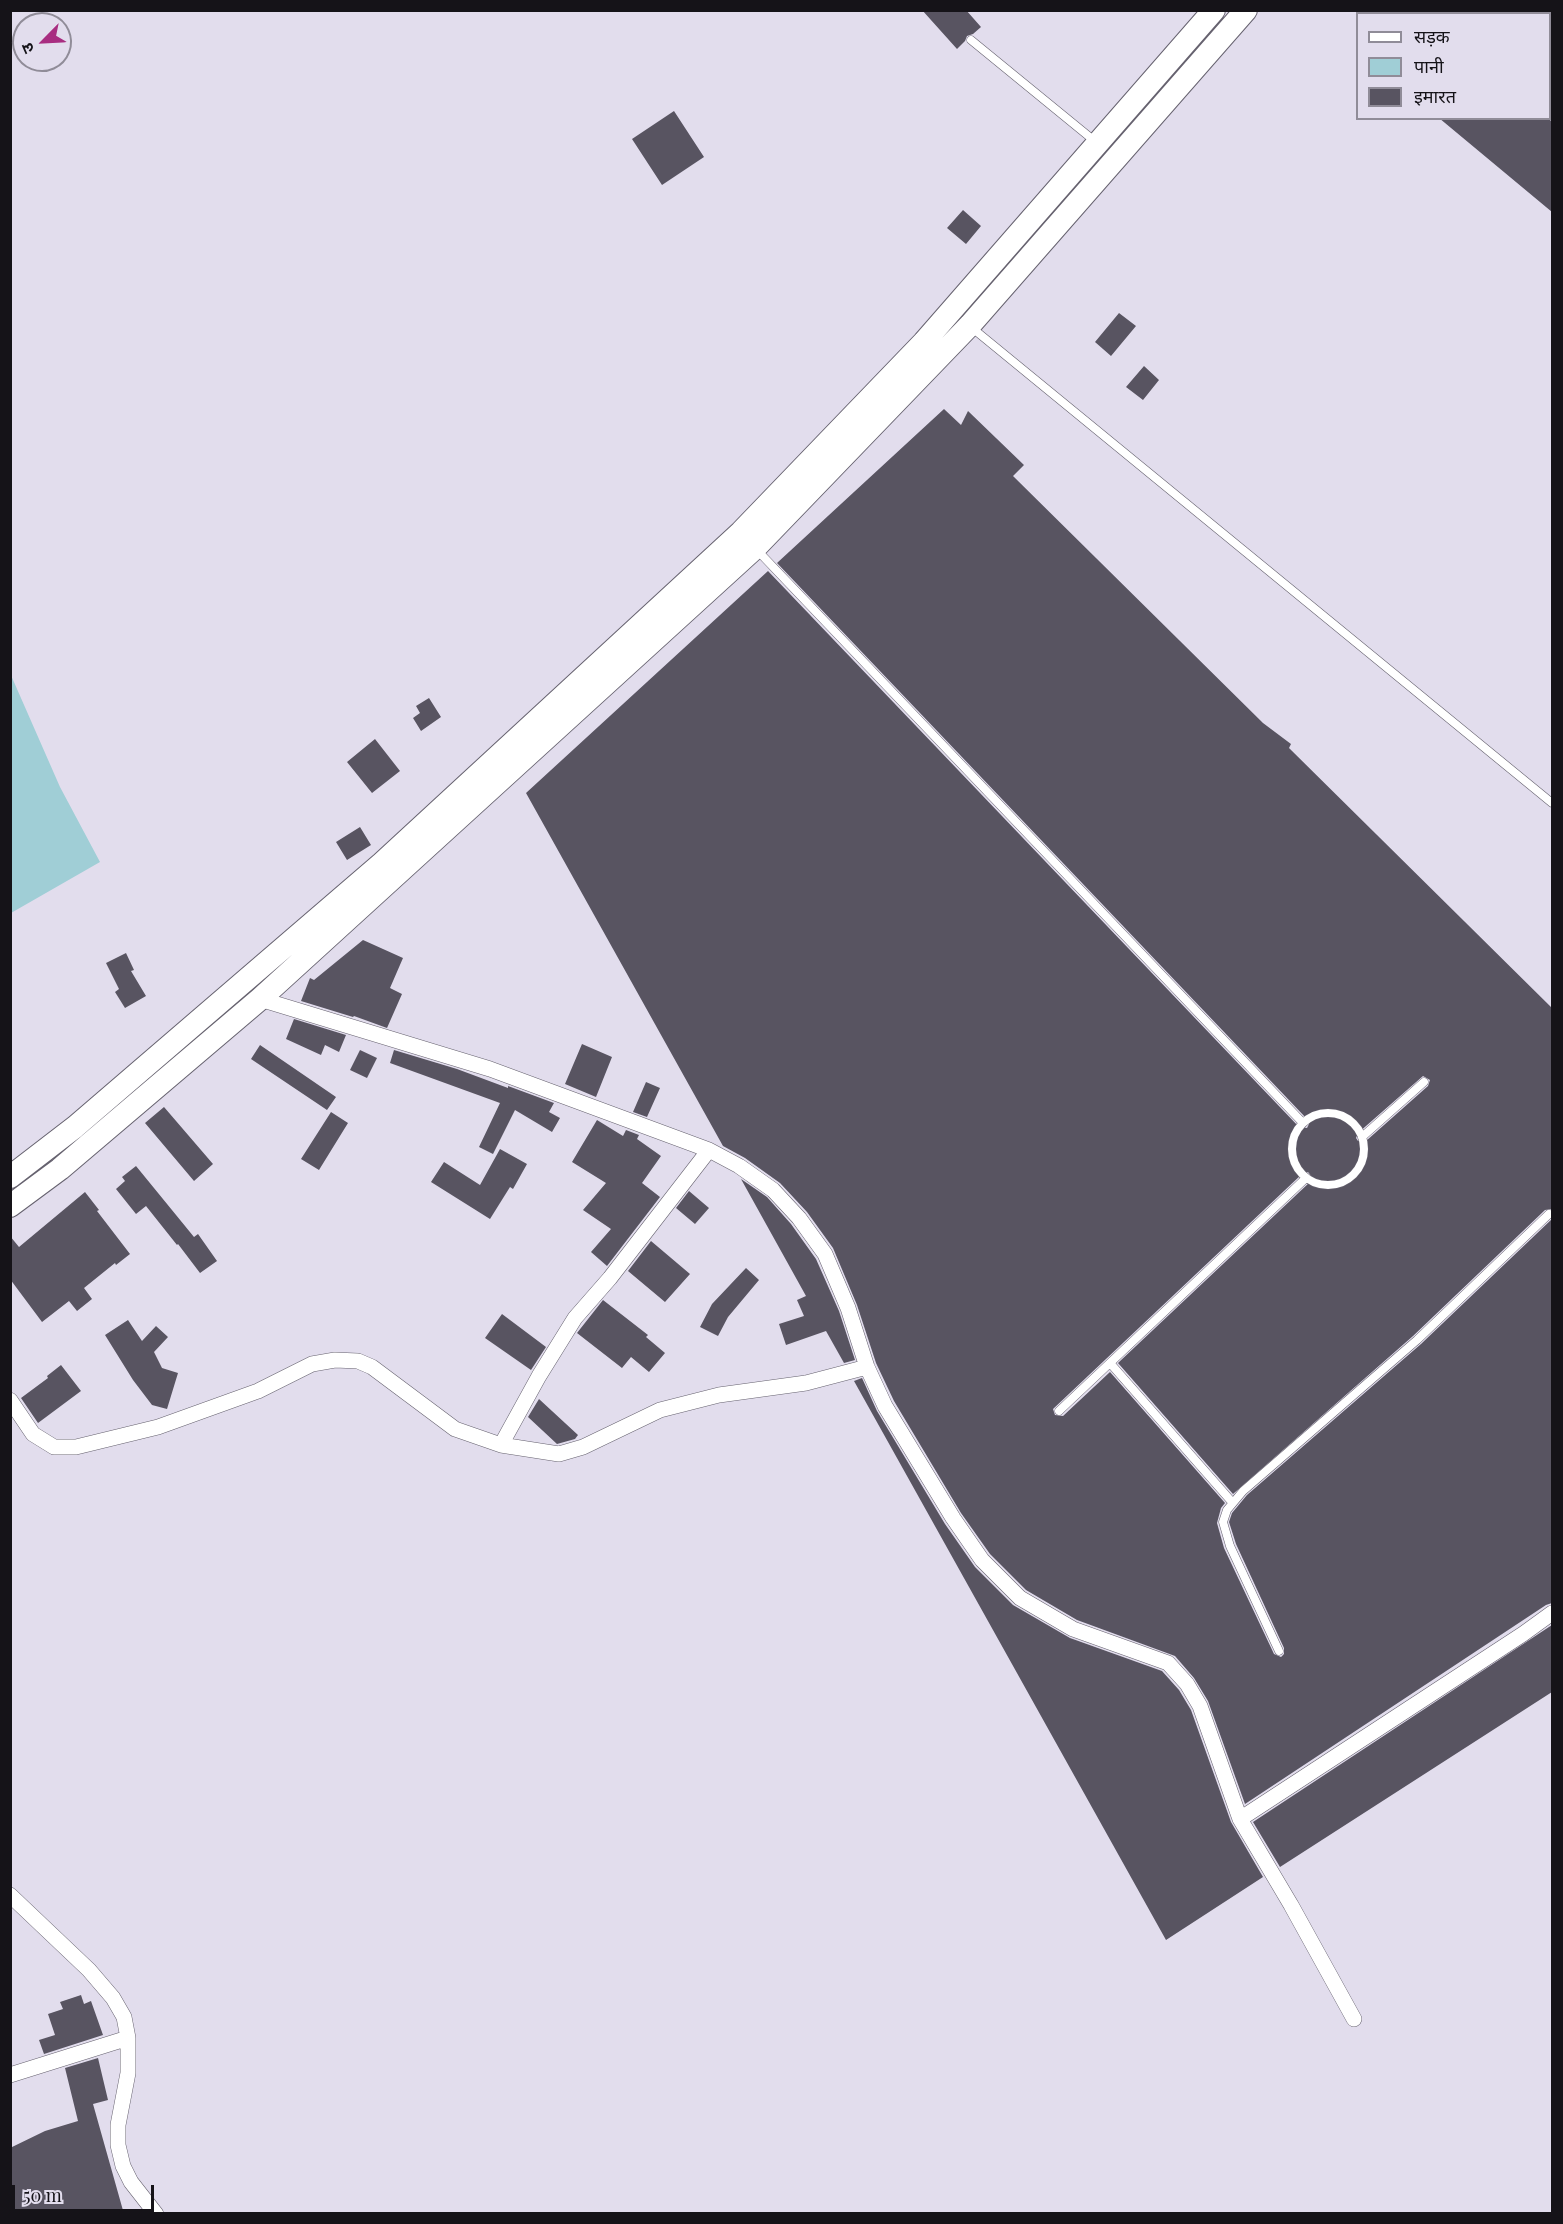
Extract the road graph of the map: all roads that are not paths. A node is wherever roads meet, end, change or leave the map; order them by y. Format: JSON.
{"nodes":[{"id":1,"x":1214,"y":10,"type":"edge"},
{"id":2,"x":1246,"y":10,"type":"edge"},
{"id":3,"x":971,"y":40,"type":"dead end"},
{"id":4,"x":1098,"y":144,"type":"junction"},
{"id":5,"x":970,"y":325,"type":"junction"},
{"id":6,"x":755,"y":548,"type":"junction"},
{"id":7,"x":1552,"y":803,"type":"edge"},
{"id":8,"x":232,"y":992,"type":"junction"},
{"id":9,"x":255,"y":1004,"type":"junction"},
{"id":10,"x":1424,"y":1082,"type":"dead end"},
{"id":11,"x":1303,"y":1123,"type":"junction"},
{"id":12,"x":1362,"y":1137,"type":"junction"},
{"id":13,"x":709,"y":1150,"type":"junction"},
{"id":14,"x":10,"y":1177,"type":"edge"},
{"id":15,"x":1306,"y":1178,"type":"junction"},
{"id":16,"x":10,"y":1206,"type":"edge"},
{"id":17,"x":1548,"y":1214,"type":"dead end"},
{"id":18,"x":1110,"y":1363,"type":"junction"},
{"id":19,"x":867,"y":1367,"type":"junction"},
{"id":20,"x":10,"y":1400,"type":"edge"},
{"id":21,"x":1059,"y":1412,"type":"dead end"},
{"id":22,"x":501,"y":1445,"type":"junction"},
{"id":23,"x":1232,"y":1502,"type":"junction"},
{"id":24,"x":1551,"y":1618,"type":"edge"},
{"id":25,"x":1279,"y":1651,"type":"dead end"},
{"id":26,"x":1240,"y":1819,"type":"junction"},
{"id":27,"x":10,"y":1895,"type":"edge"},
{"id":28,"x":1354,"y":2019,"type":"dead end"},
{"id":29,"x":128,"y":2038,"type":"junction"},
{"id":30,"x":10,"y":2075,"type":"edge"},
{"id":31,"x":156,"y":2214,"type":"edge"}],
"edges":[{"from":1,"to":4,"type":"main road"},
{"from":2,"to":5,"type":"main road"},
{"from":3,"to":4,"type":"lane"},
{"from":4,"to":8,"type":"main road"},
{"from":5,"to":6,"type":"main road"},
{"from":5,"to":7,"type":"lane"},
{"from":6,"to":9,"type":"main road"},
{"from":6,"to":11,"type":"lane"},
{"from":8,"to":9,"type":"street"},
{"from":8,"to":14,"type":"main road"},
{"from":9,"to":13,"type":"street"},
{"from":9,"to":16,"type":"main road"},
{"from":10,"to":12,"type":"lane"},
{"from":11,"to":12,"type":"lane"},
{"from":11,"to":15,"type":"lane"},
{"from":12,"to":15,"type":"lane"},
{"from":13,"to":19,"type":"street"},
{"from":13,"to":22,"type":"street"},
{"from":15,"to":18,"type":"lane"},
{"from":17,"to":23,"type":"lane"},
{"from":18,"to":21,"type":"lane"},
{"from":18,"to":23,"type":"lane"},
{"from":19,"to":22,"type":"street"},
{"from":19,"to":26,"type":"street"},
{"from":20,"to":22,"type":"street"},
{"from":23,"to":25,"type":"lane"},
{"from":24,"to":26,"type":"street"},
{"from":26,"to":28,"type":"street"},
{"from":27,"to":29,"type":"street"},
{"from":29,"to":30,"type":"street"},
{"from":29,"to":31,"type":"street"}]}
